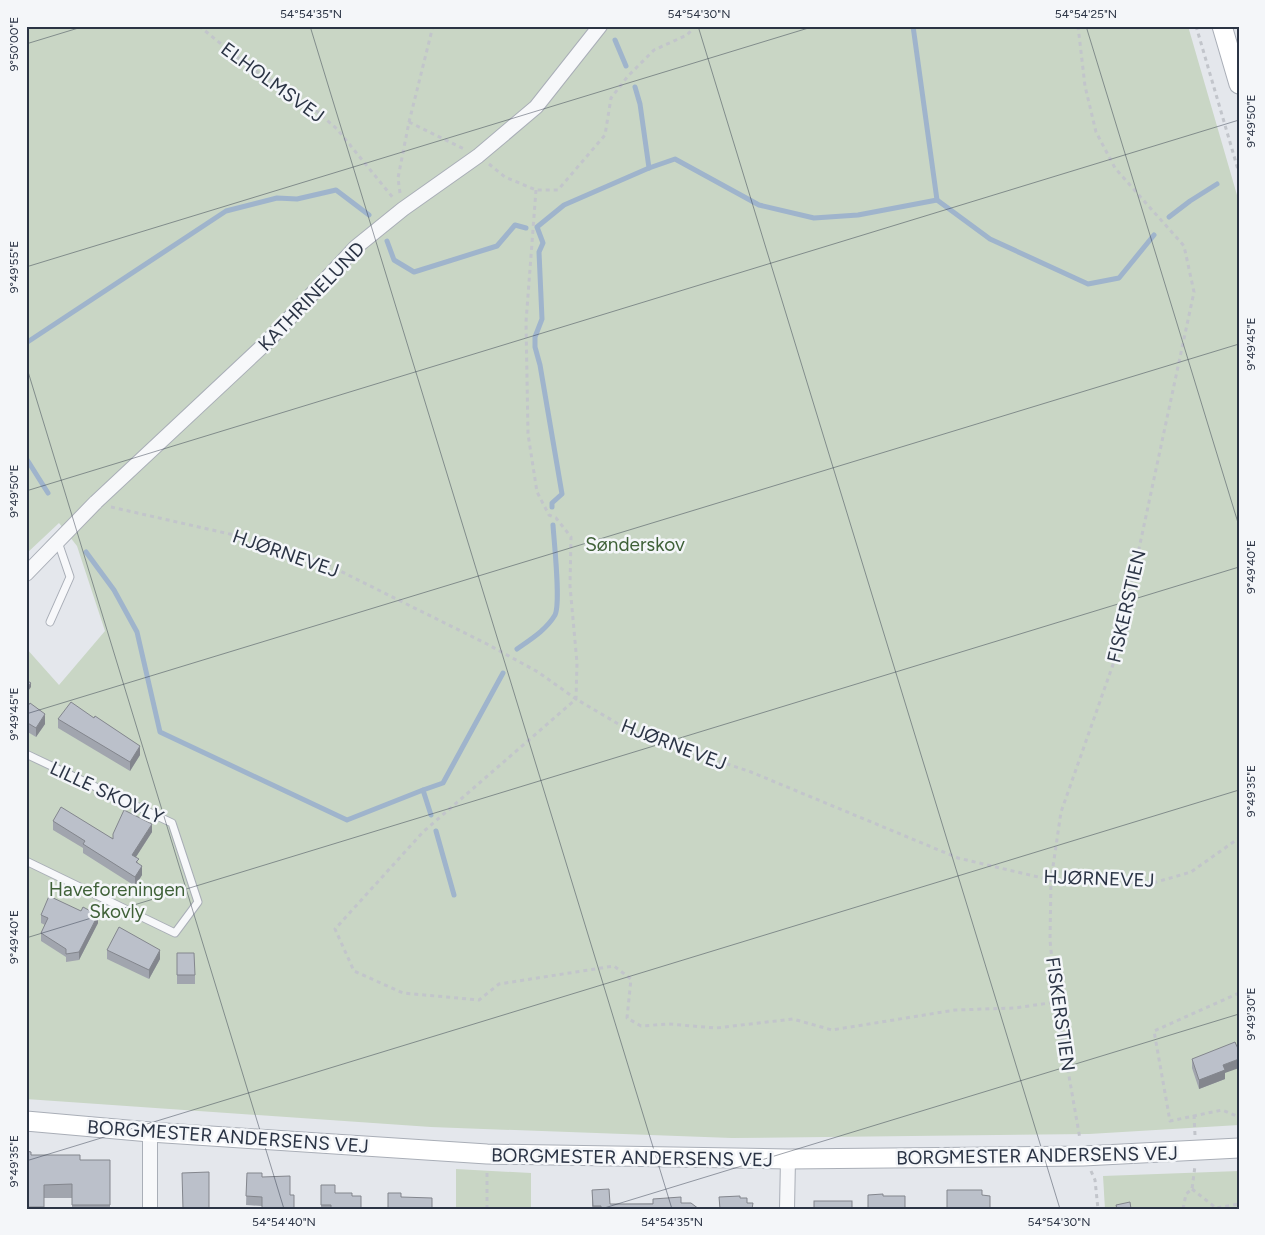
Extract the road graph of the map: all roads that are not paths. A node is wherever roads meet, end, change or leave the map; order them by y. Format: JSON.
{"nodes":[{"id":1,"x":600,"y":26,"type":"edge"},
{"id":2,"x":1222,"y":26,"type":"edge"},
{"id":3,"x":1239,"y":84,"type":"edge"},
{"id":4,"x":58,"y":542,"type":"junction"},
{"id":5,"x":26,"y":574,"type":"edge"},
{"id":6,"x":50,"y":622,"type":"dead end"},
{"id":7,"x":26,"y":754,"type":"edge"},
{"id":8,"x":26,"y":861,"type":"edge"},
{"id":9,"x":26,"y":1121,"type":"edge"},
{"id":10,"x":150,"y":1132,"type":"junction"},
{"id":11,"x":1239,"y":1148,"type":"edge"},
{"id":12,"x":788,"y":1159,"type":"junction"},
{"id":13,"x":150,"y":1209,"type":"edge"},
{"id":14,"x":787,"y":1209,"type":"edge"}],
"edges":[{"from":1,"to":4,"type":"street","name":"KATHRINELUND"},
{"from":2,"to":3,"type":"street"},
{"from":4,"to":5,"type":"street","name":"KATHRINELUND"},
{"from":4,"to":6,"type":"lane"},
{"from":7,"to":8,"type":"lane","name":"LILLE SKOVLY"},
{"from":9,"to":10,"type":"street","name":"BORGMESTER ANDERSENS VEJ"},
{"from":10,"to":12,"type":"street","name":"BORGMESTER ANDERSENS VEJ"},
{"from":10,"to":13,"type":"street"},
{"from":11,"to":12,"type":"street","name":"BORGMESTER ANDERSENS VEJ"},
{"from":12,"to":14,"type":"street"}]}
